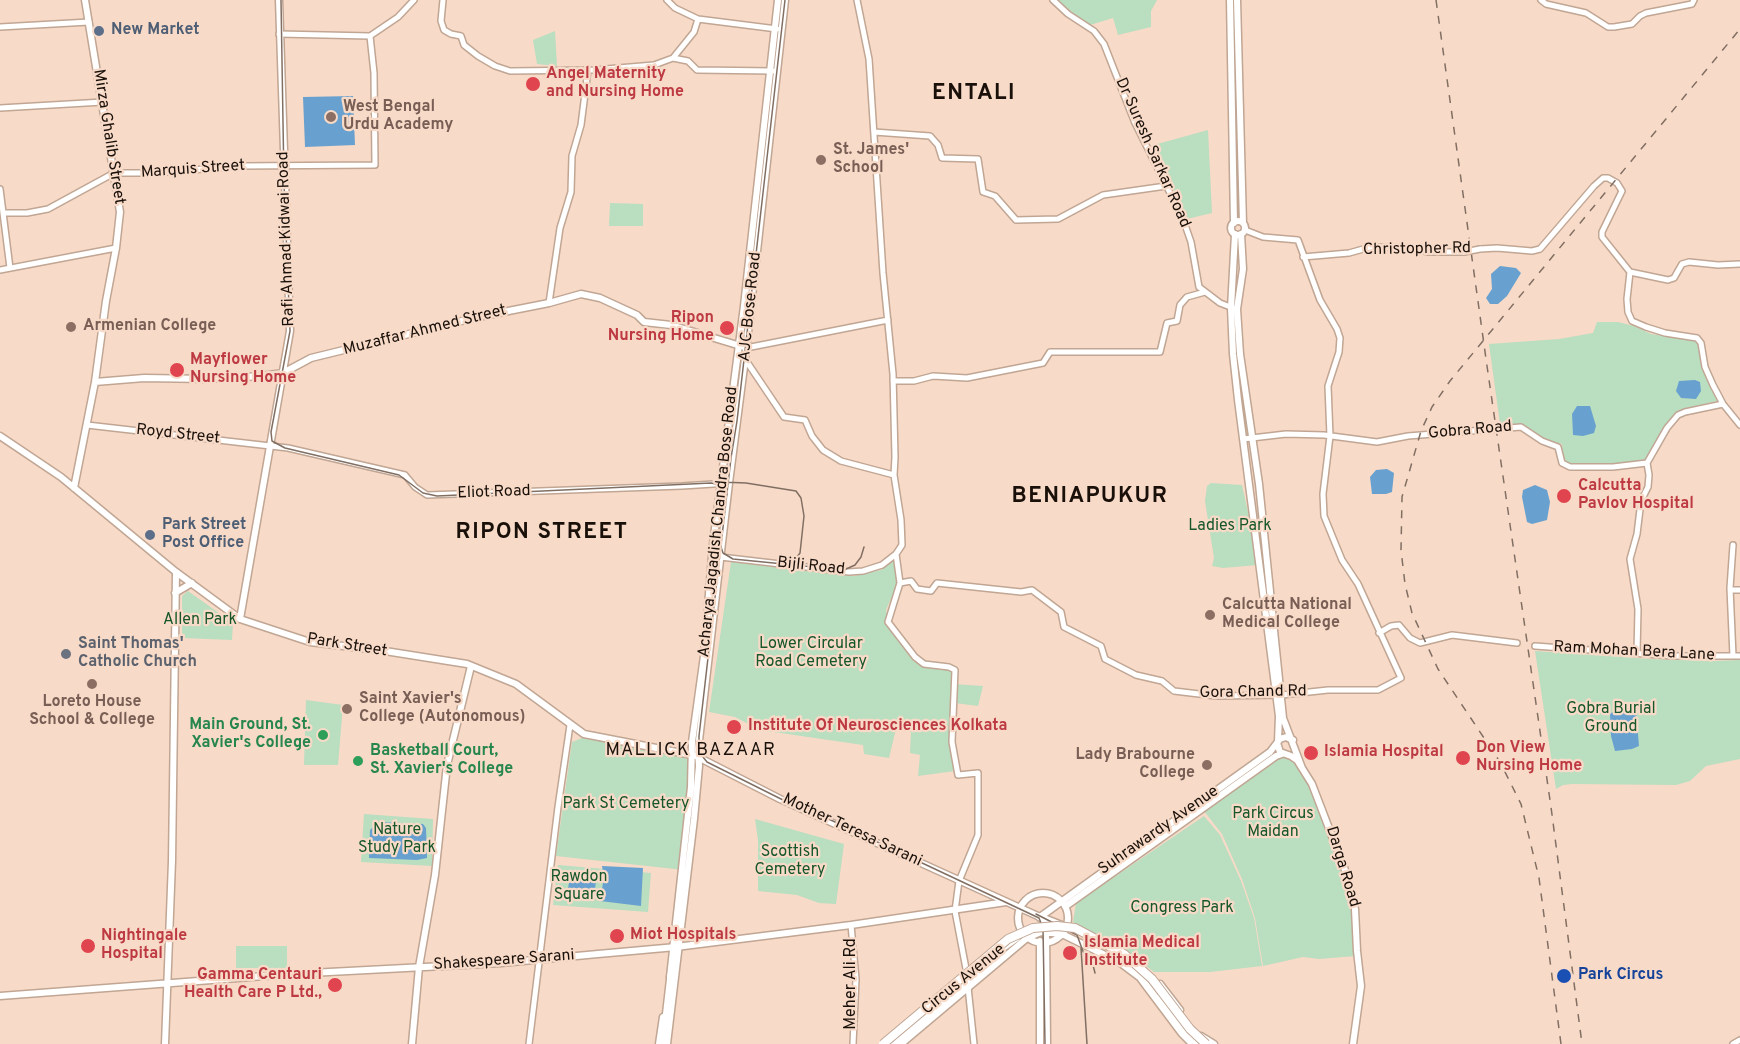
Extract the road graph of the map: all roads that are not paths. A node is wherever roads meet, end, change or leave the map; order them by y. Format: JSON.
{"nodes":[{"id":1,"x":85,"y":0,"type":"edge"},
{"id":2,"x":279,"y":0,"type":"edge"},
{"id":3,"x":414,"y":0,"type":"edge"},
{"id":4,"x":443,"y":0,"type":"edge"},
{"id":5,"x":667,"y":0,"type":"edge"},
{"id":6,"x":778,"y":0,"type":"edge"},
{"id":7,"x":785,"y":0,"type":"edge"},
{"id":8,"x":857,"y":0,"type":"edge"},
{"id":9,"x":1053,"y":0,"type":"edge"},
{"id":10,"x":1230,"y":0,"type":"edge"},
{"id":11,"x":1238,"y":0,"type":"edge"},
{"id":12,"x":1541,"y":0,"type":"edge"},
{"id":13,"x":1694,"y":0,"type":"edge"},
{"id":14,"x":698,"y":19,"type":"junction"},
{"id":15,"x":89,"y":22,"type":"junction"},
{"id":16,"x":0,"y":27,"type":"edge"},
{"id":17,"x":778,"y":29,"type":"junction"},
{"id":18,"x":279,"y":34,"type":"junction"},
{"id":19,"x":370,"y":36,"type":"junction"},
{"id":20,"x":673,"y":57,"type":"junction"},
{"id":21,"x":588,"y":70,"type":"junction"},
{"id":22,"x":769,"y":71,"type":"junction"},
{"id":23,"x":777,"y":71,"type":"junction"},
{"id":24,"x":103,"y":102,"type":"junction"},
{"id":25,"x":0,"y":108,"type":"edge"},
{"id":26,"x":874,"y":132,"type":"junction"},
{"id":27,"x":284,"y":167,"type":"junction"},
{"id":28,"x":114,"y":173,"type":"junction"},
{"id":29,"x":1166,"y":186,"type":"junction"},
{"id":30,"x":0,"y":189,"type":"edge"},
{"id":31,"x":4,"y":213,"type":"junction"},
{"id":32,"x":1234,"y":223,"type":"junction"},
{"id":33,"x":1241,"y":230,"type":"junction"},
{"id":34,"x":116,"y":248,"type":"junction"},
{"id":35,"x":1303,"y":256,"type":"junction"},
{"id":36,"x":1740,"y":264,"type":"edge"},
{"id":37,"x":10,"y":268,"type":"junction"},
{"id":38,"x":0,"y":270,"type":"edge"},
{"id":39,"x":1630,"y":272,"type":"junction"},
{"id":40,"x":1205,"y":292,"type":"junction"},
{"id":41,"x":549,"y":303,"type":"junction"},
{"id":42,"x":1234,"y":308,"type":"junction"},
{"id":43,"x":888,"y":320,"type":"junction"},
{"id":44,"x":743,"y":347,"type":"junction"},
{"id":45,"x":745,"y":359,"type":"junction"},
{"id":46,"x":282,"y":373,"type":"junction"},
{"id":47,"x":893,"y":381,"type":"junction"},
{"id":48,"x":95,"y":382,"type":"junction"},
{"id":49,"x":1724,"y":404,"type":"junction"},
{"id":50,"x":87,"y":425,"type":"junction"},
{"id":51,"x":1740,"y":425,"type":"edge"},
{"id":52,"x":0,"y":436,"type":"edge"},
{"id":53,"x":1330,"y":436,"type":"junction"},
{"id":54,"x":1253,"y":438,"type":"junction"},
{"id":55,"x":1243,"y":439,"type":"junction"},
{"id":56,"x":270,"y":445,"type":"junction"},
{"id":57,"x":1647,"y":463,"type":"junction"},
{"id":58,"x":894,"y":475,"type":"junction"},
{"id":59,"x":721,"y":483,"type":"junction"},
{"id":60,"x":729,"y":483,"type":"junction"},
{"id":61,"x":74,"y":488,"type":"junction"},
{"id":62,"x":1733,"y":545,"type":"dead end"},
{"id":63,"x":896,"y":554,"type":"junction"},
{"id":64,"x":712,"y":556,"type":"junction"},
{"id":65,"x":721,"y":557,"type":"junction"},
{"id":66,"x":176,"y":572,"type":"junction"},
{"id":67,"x":192,"y":583,"type":"junction"},
{"id":68,"x":900,"y":583,"type":"junction"},
{"id":69,"x":1730,"y":589,"type":"junction"},
{"id":70,"x":1740,"y":590,"type":"edge"},
{"id":71,"x":175,"y":594,"type":"junction"},
{"id":72,"x":240,"y":619,"type":"junction"},
{"id":73,"x":1380,"y":633,"type":"junction"},
{"id":74,"x":1517,"y":643,"type":"dead end"},
{"id":75,"x":1535,"y":646,"type":"dead end"},
{"id":76,"x":1637,"y":653,"type":"junction"},
{"id":77,"x":1733,"y":656,"type":"junction"},
{"id":78,"x":1740,"y":656,"type":"edge"},
{"id":79,"x":471,"y":666,"type":"junction"},
{"id":80,"x":1279,"y":695,"type":"junction"},
{"id":81,"x":570,"y":725,"type":"junction"},
{"id":82,"x":1278,"y":742,"type":"junction"},
{"id":83,"x":1293,"y":743,"type":"junction"},
{"id":84,"x":1283,"y":754,"type":"junction"},
{"id":85,"x":696,"y":756,"type":"junction"},
{"id":86,"x":1302,"y":768,"type":"junction"},
{"id":87,"x":959,"y":880,"type":"junction"},
{"id":88,"x":1008,"y":903,"type":"junction"},
{"id":89,"x":1064,"y":903,"type":"junction"},
{"id":90,"x":1019,"y":909,"type":"junction"},
{"id":91,"x":955,"y":911,"type":"junction"},
{"id":92,"x":1039,"y":918,"type":"junction"},
{"id":93,"x":851,"y":925,"type":"junction"},
{"id":94,"x":1066,"y":928,"type":"junction"},
{"id":95,"x":1044,"y":932,"type":"junction"},
{"id":96,"x":1025,"y":936,"type":"junction"},
{"id":97,"x":1043,"y":943,"type":"junction"},
{"id":98,"x":677,"y":946,"type":"junction"},
{"id":99,"x":1112,"y":958,"type":"joint"},
{"id":100,"x":540,"y":959,"type":"junction"},
{"id":101,"x":989,"y":959,"type":"junction"},
{"id":102,"x":419,"y":967,"type":"junction"},
{"id":103,"x":1139,"y":970,"type":"joint"},
{"id":104,"x":671,"y":975,"type":"junction"},
{"id":105,"x":968,"y":976,"type":"junction"},
{"id":106,"x":168,"y":983,"type":"junction"},
{"id":107,"x":964,"y":987,"type":"junction"},
{"id":108,"x":0,"y":996,"type":"edge"},
{"id":109,"x":1740,"y":1040,"type":"edge"},
{"id":110,"x":165,"y":1044,"type":"edge"},
{"id":111,"x":412,"y":1044,"type":"edge"},
{"id":112,"x":529,"y":1044,"type":"edge"},
{"id":113,"x":663,"y":1044,"type":"edge"},
{"id":114,"x":853,"y":1044,"type":"edge"},
{"id":115,"x":885,"y":1044,"type":"edge"},
{"id":116,"x":894,"y":1044,"type":"edge"},
{"id":117,"x":901,"y":1044,"type":"edge"},
{"id":118,"x":974,"y":1044,"type":"edge"},
{"id":119,"x":1040,"y":1044,"type":"edge"},
{"id":120,"x":1047,"y":1044,"type":"edge"},
{"id":121,"x":1191,"y":1044,"type":"edge"},
{"id":122,"x":1201,"y":1044,"type":"edge"},
{"id":123,"x":1206,"y":1044,"type":"edge"},
{"id":124,"x":1214,"y":1044,"type":"edge"},
{"id":125,"x":1353,"y":1044,"type":"edge"},
{"id":126,"x":1733,"y":1044,"type":"edge"}],
"edges":[{"from":1,"to":15,"type":"main road","name":"Mirza Ghalib Street"},
{"from":2,"to":18,"type":"main road","name":"Rafi Ahmad Kidwai Road"},
{"from":3,"to":19,"type":"street"},
{"from":4,"to":21,"type":"street"},
{"from":5,"to":14,"type":"street"},
{"from":6,"to":17,"type":"main road","name":"Acharya Jagadish Chandra Bose Road"},
{"from":7,"to":17,"type":"main road","name":"AJC Bose Road"},
{"from":8,"to":26,"type":"street"},
{"from":9,"to":29,"type":"street","name":"Dr Suresh Sarkar Road"},
{"from":10,"to":32,"type":"main road"},
{"from":11,"to":33,"type":"main road"},
{"from":12,"to":13,"type":"street"},
{"from":14,"to":17,"type":"street"},
{"from":14,"to":20,"type":"street"},
{"from":15,"to":16,"type":"street"},
{"from":15,"to":24,"type":"main road","name":"Mirza Ghalib Street"},
{"from":17,"to":22,"type":"main road","name":"Acharya Jagadish Chandra Bose Road"},
{"from":17,"to":23,"type":"main road","name":"AJC Bose Road"},
{"from":18,"to":19,"type":"street"},
{"from":18,"to":27,"type":"main road","name":"Rafi Ahmad Kidwai Road"},
{"from":19,"to":27,"type":"street","name":"Marquis Street"},
{"from":20,"to":21,"type":"street"},
{"from":20,"to":22,"type":"street"},
{"from":21,"to":41,"type":"street"},
{"from":22,"to":23,"type":"street"},
{"from":22,"to":44,"type":"main road","name":"Acharya Jagadish Chandra Bose Road"},
{"from":23,"to":44,"type":"main road","name":"AJC Bose Road"},
{"from":24,"to":25,"type":"street"},
{"from":24,"to":28,"type":"main road","name":"Mirza Ghalib Street"},
{"from":26,"to":29,"type":"street"},
{"from":26,"to":43,"type":"street"},
{"from":27,"to":28,"type":"street","name":"Marquis Street"},
{"from":27,"to":46,"type":"main road","name":"Rafi Ahmad Kidwai Road"},
{"from":28,"to":31,"type":"street"},
{"from":28,"to":34,"type":"main road","name":"Mirza Ghalib Street"},
{"from":29,"to":40,"type":"street","name":"Dr Suresh Sarkar Road"},
{"from":30,"to":31,"type":"street"},
{"from":31,"to":37,"type":"street"},
{"from":32,"to":33,"type":"main road"},
{"from":32,"to":33,"type":"main road"},
{"from":33,"to":35,"type":"street"},
{"from":33,"to":42,"type":"main road"},
{"from":34,"to":37,"type":"street"},
{"from":34,"to":48,"type":"main road","name":"Mirza Ghalib Street"},
{"from":35,"to":39,"type":"street","name":"Christopher Rd","bridge":true},
{"from":35,"to":53,"type":"street"},
{"from":36,"to":39,"type":"street"},
{"from":37,"to":38,"type":"street"},
{"from":39,"to":49,"type":"street"},
{"from":40,"to":42,"type":"street"},
{"from":40,"to":47,"type":"street"},
{"from":41,"to":44,"type":"main road","name":"Muzaffar Ahmed Street"},
{"from":41,"to":46,"type":"main road","name":"Muzaffar Ahmed Street"},
{"from":42,"to":54,"type":"main road"},
{"from":42,"to":55,"type":"main road"},
{"from":43,"to":44,"type":"street"},
{"from":43,"to":47,"type":"street"},
{"from":44,"to":45,"type":"main road","name":"AJC Bose Road"},
{"from":44,"to":59,"type":"main road","name":"Acharya Jagadish Chandra Bose Road"},
{"from":45,"to":58,"type":"street"},
{"from":45,"to":60,"type":"main road","name":"AJC Bose Road"},
{"from":46,"to":48,"type":"main road","name":"Muzaffar Ahmed Street"},
{"from":46,"to":56,"type":"main road","name":"Rafi Ahmad Kidwai Road"},
{"from":47,"to":58,"type":"street"},
{"from":48,"to":50,"type":"main road","name":"Mirza Ghalib Street"},
{"from":49,"to":51,"type":"street"},
{"from":49,"to":57,"type":"street"},
{"from":50,"to":56,"type":"street","name":"Royd Street"},
{"from":50,"to":61,"type":"main road","name":"Mirza Ghalib Street"},
{"from":52,"to":61,"type":"main road","name":"Park Street"},
{"from":53,"to":54,"type":"street","name":"Gobra Road"},
{"from":53,"to":57,"type":"street","name":"Gobra Road"},
{"from":53,"to":73,"type":"street"},
{"from":54,"to":55,"type":"street","name":"Gobra Road"},
{"from":54,"to":80,"type":"main road"},
{"from":55,"to":80,"type":"main road"},
{"from":56,"to":59,"type":"street","name":"Eliot Road"},
{"from":56,"to":72,"type":"main road","name":"Rafi Ahmad Kidwai Road"},
{"from":57,"to":76,"type":"street"},
{"from":58,"to":63,"type":"street"},
{"from":59,"to":60,"type":"street","name":"Eliot Road"},
{"from":59,"to":64,"type":"main road","name":"Acharya Jagadish Chandra Bose Road"},
{"from":60,"to":65,"type":"main road","name":"AJC Bose Road"},
{"from":61,"to":66,"type":"main road","name":"Park Street"},
{"from":62,"to":69,"type":"street"},
{"from":63,"to":65,"type":"street","name":"Bijli Road"},
{"from":63,"to":68,"type":"street"},
{"from":64,"to":65,"type":"street","name":"Bijli Road"},
{"from":64,"to":85,"type":"main road","name":"Acharya Jagadish Chandra Bose Road"},
{"from":65,"to":85,"type":"main road","name":"AJC Bose Road"},
{"from":66,"to":67,"type":"main road","name":"Park Street"},
{"from":66,"to":71,"type":"main road"},
{"from":67,"to":71,"type":"main road"},
{"from":67,"to":72,"type":"main road","name":"Park Street"},
{"from":68,"to":80,"type":"street","name":"Gora Chand Rd"},
{"from":68,"to":87,"type":"street"},
{"from":69,"to":70,"type":"street"},
{"from":69,"to":77,"type":"street"},
{"from":71,"to":106,"type":"main road"},
{"from":72,"to":79,"type":"main road","name":"Park Street"},
{"from":73,"to":74,"type":"street"},
{"from":73,"to":80,"type":"street","name":"Gora Chand Rd"},
{"from":75,"to":76,"type":"street","name":"Ram Mohan Bera Lane"},
{"from":76,"to":77,"type":"street","name":"Ram Mohan Bera Lane"},
{"from":77,"to":78,"type":"street","name":"Ram Mohan Bera Lane"},
{"from":79,"to":81,"type":"main road","name":"Park Street"},
{"from":79,"to":102,"type":"main road"},
{"from":80,"to":82,"type":"main road"},
{"from":80,"to":83,"type":"main road","name":"Darga Road"},
{"from":81,"to":85,"type":"main road","name":"Park Street"},
{"from":81,"to":100,"type":"street"},
{"from":82,"to":83,"type":"main road"},
{"from":82,"to":84,"type":"main road"},
{"from":82,"to":89,"type":"main road","name":"Suhrawardy Avenue"},
{"from":83,"to":84,"type":"main road"},
{"from":83,"to":86,"type":"main road","name":"Darga Road"},
{"from":84,"to":86,"type":"main road","name":"Darga Road"},
{"from":84,"to":89,"type":"main road","name":"Suhrawardy Avenue"},
{"from":85,"to":87,"type":"main road","name":"Mother Teresa Sarani"},
{"from":85,"to":98,"type":"main road","name":"Acharya Jagadish Chandra Bose Road"},
{"from":86,"to":125,"type":"main road","name":"Darga Road"},
{"from":87,"to":88,"type":"main road","name":"Mother Teresa Sarani"},
{"from":87,"to":91,"type":"street"},
{"from":88,"to":90,"type":"main road"},
{"from":88,"to":91,"type":"main road","name":"Shakespeare Sarani"},
{"from":89,"to":90,"type":"main road"},
{"from":89,"to":92,"type":"main road","name":"Suhrawardy Avenue"},
{"from":89,"to":94,"type":"main road"},
{"from":90,"to":92,"type":"main road"},
{"from":90,"to":96,"type":"main road"},
{"from":91,"to":93,"type":"main road","name":"Shakespeare Sarani"},
{"from":91,"to":105,"type":"street"},
{"from":92,"to":94,"type":"highway"},
{"from":92,"to":95,"type":"main road"},
{"from":92,"to":96,"type":"main road","name":"Circus Avenue"},
{"from":93,"to":98,"type":"main road","name":"Shakespeare Sarani"},
{"from":93,"to":114,"type":"street","name":"Meher Ali Rd"},
{"from":94,"to":95,"type":"main road"},
{"from":94,"to":97,"type":"main road"},
{"from":94,"to":99,"type":"main road"},
{"from":94,"to":103,"type":"highway"},
{"from":94,"to":124,"type":"main road"},
{"from":95,"to":96,"type":"main road"},
{"from":95,"to":97,"type":"main road"},
{"from":96,"to":97,"type":"main road"},
{"from":96,"to":101,"type":"main road","name":"Circus Avenue"},
{"from":96,"to":107,"type":"main road","name":"Circus Avenue"},
{"from":97,"to":119,"type":"main road"},
{"from":97,"to":120,"type":"main road"},
{"from":98,"to":100,"type":"main road","name":"Shakespeare Sarani"},
{"from":98,"to":104,"type":"main road","name":"Acharya Jagadish Chandra Bose Road"},
{"from":98,"to":113,"type":"main road","name":"Acharya Jagadish Chandra Bose Road"},
{"from":99,"to":121,"type":"highway"},
{"from":100,"to":102,"type":"main road","name":"Shakespeare Sarani"},
{"from":100,"to":112,"type":"street"},
{"from":101,"to":105,"type":"main road","name":"Circus Avenue"},
{"from":101,"to":107,"type":"highway"},
{"from":102,"to":106,"type":"main road","name":"Shakespeare Sarani"},
{"from":102,"to":111,"type":"main road"},
{"from":103,"to":122,"type":"highway","bridge":true},
{"from":104,"to":113,"type":"highway"},
{"from":104,"to":113,"type":"main road","name":"Acharya Jagadish Chandra Bose Road"},
{"from":105,"to":115,"type":"main road","name":"Circus Avenue"},
{"from":106,"to":108,"type":"main road","name":"Shakespeare Sarani"},
{"from":106,"to":110,"type":"main road"},
{"from":107,"to":116,"type":"highway"},
{"from":107,"to":117,"type":"main road","name":"Circus Avenue"},
{"from":107,"to":118,"type":"street"},
{"from":109,"to":126,"type":"street"},
{"from":115,"to":123,"type":"highway","bridge":true}]}
